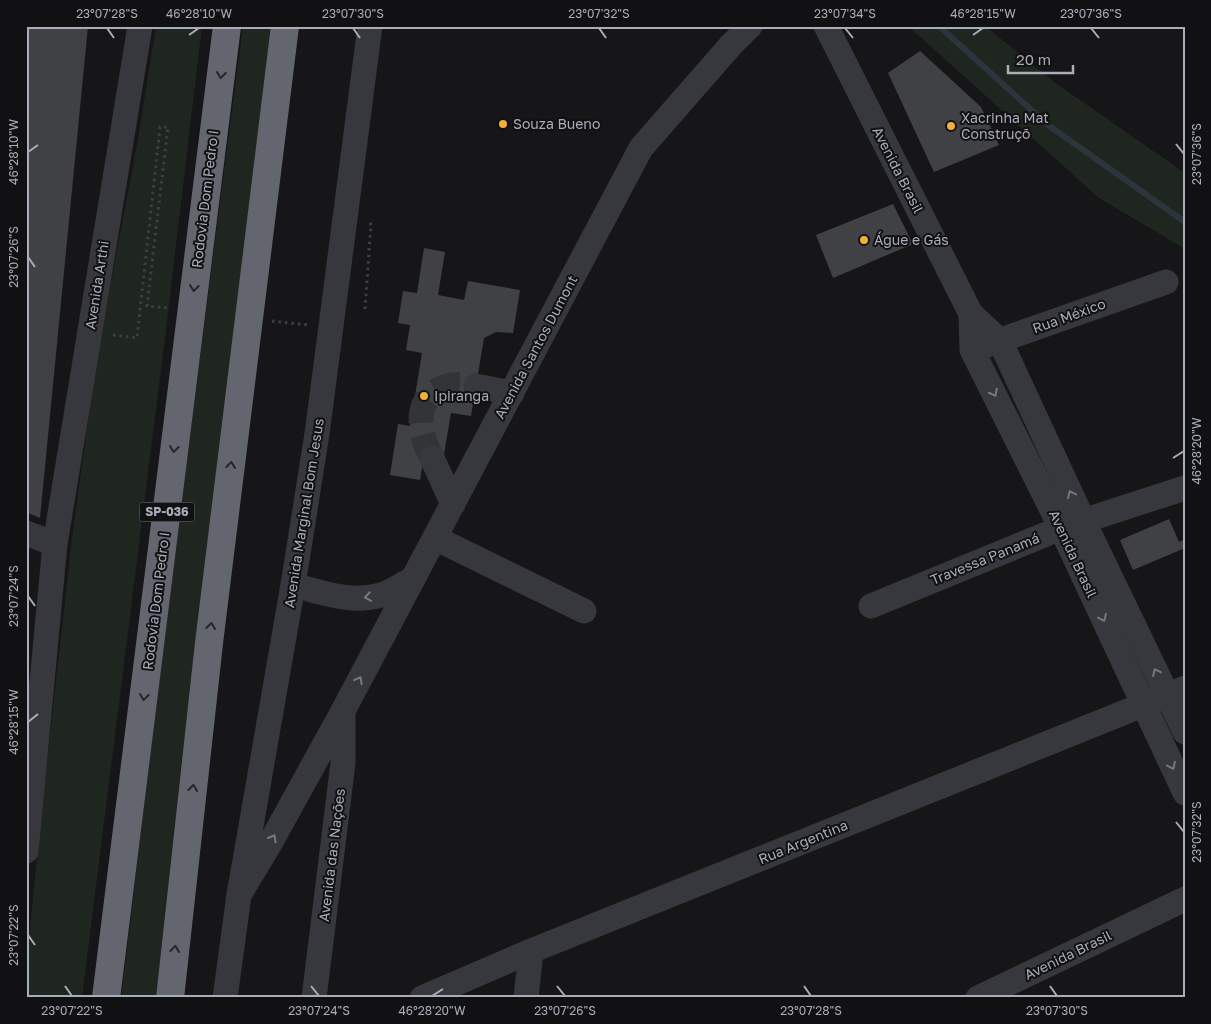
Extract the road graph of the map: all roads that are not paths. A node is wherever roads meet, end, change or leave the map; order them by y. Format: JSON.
{"nodes":[{"id":1,"x":140,"y":26,"type":"edge"},
{"id":2,"x":227,"y":26,"type":"edge"},
{"id":3,"x":285,"y":26,"type":"edge"},
{"id":4,"x":370,"y":26,"type":"edge"},
{"id":5,"x":750,"y":26,"type":"edge"},
{"id":6,"x":826,"y":26,"type":"edge"},
{"id":7,"x":1166,"y":282,"type":"dead end"},
{"id":8,"x":971,"y":314,"type":"junction"},
{"id":9,"x":1000,"y":341,"type":"junction"},
{"id":10,"x":972,"y":350,"type":"junction"},
{"id":11,"x":476,"y":386,"type":"tunnel mouth"},
{"id":12,"x":512,"y":393,"type":"junction"},
{"id":13,"x":1050,"y":448,"type":"junction"},
{"id":14,"x":432,"y":458,"type":"tunnel mouth"},
{"id":15,"x":1029,"y":460,"type":"junction"},
{"id":16,"x":1185,"y":488,"type":"edge"},
{"id":17,"x":453,"y":504,"type":"junction"},
{"id":18,"x":1072,"y":524,"type":"junction"},
{"id":19,"x":26,"y":533,"type":"edge"},
{"id":20,"x":435,"y":538,"type":"junction"},
{"id":21,"x":55,"y":544,"type":"junction"},
{"id":22,"x":413,"y":579,"type":"junction"},
{"id":23,"x":293,"y":585,"type":"junction"},
{"id":24,"x":871,"y":606,"type":"dead end"},
{"id":25,"x":584,"y":611,"type":"dead end"},
{"id":26,"x":1176,"y":692,"type":"edge"},
{"id":27,"x":1143,"y":705,"type":"junction"},
{"id":28,"x":343,"y":711,"type":"junction"},
{"id":29,"x":1185,"y":732,"type":"edge"},
{"id":30,"x":1185,"y":793,"type":"edge"},
{"id":31,"x":26,"y":850,"type":"edge"},
{"id":32,"x":239,"y":895,"type":"junction"},
{"id":33,"x":1185,"y":899,"type":"edge"},
{"id":34,"x":531,"y":951,"type":"junction"},
{"id":35,"x":106,"y":998,"type":"edge"},
{"id":36,"x":170,"y":998,"type":"edge"},
{"id":37,"x":225,"y":998,"type":"edge"},
{"id":38,"x":314,"y":998,"type":"edge"},
{"id":39,"x":422,"y":998,"type":"edge"},
{"id":40,"x":526,"y":998,"type":"edge"},
{"id":41,"x":978,"y":998,"type":"edge"}],
"edges":[{"from":1,"to":21,"type":"street","name":"Avenida Arthi"},
{"from":2,"to":35,"type":"highway","name":"Rodovia Dom Pedro I","number":"SP-036","one_way":true},
{"from":36,"to":3,"type":"highway","one_way":true},
{"from":4,"to":23,"type":"street","name":"Avenida Marginal Bom Jesus"},
{"from":5,"to":12,"type":"street","name":"Avenida Santos Dumont"},
{"from":6,"to":8,"type":"street","name":"Avenida Brasil"},
{"from":7,"to":9,"type":"street","name":"Rua México"},
{"from":8,"to":9,"type":"street","name":"Avenida Brasil"},
{"from":8,"to":10,"type":"street","name":"Avenida Brasil"},
{"from":9,"to":10,"type":"street","name":"Rua México"},
{"from":9,"to":13,"type":"street","name":"Avenida Brasil"},
{"from":10,"to":15,"type":"street","name":"Avenida Brasil","one_way":true},
{"from":11,"to":12,"type":"street"},
{"from":12,"to":17,"type":"street","name":"Avenida Santos Dumont"},
{"from":13,"to":15,"type":"street"},
{"from":18,"to":13,"type":"street","name":"Avenida Brasil","one_way":true},
{"from":14,"to":17,"type":"street"},
{"from":15,"to":18,"type":"street","name":"Avenida Brasil"},
{"from":16,"to":18,"type":"street","name":"Travessa Panamá"},
{"from":17,"to":20,"type":"street","name":"Avenida Santos Dumont"},
{"from":18,"to":24,"type":"street","name":"Travessa Panamá"},
{"from":26,"to":18,"type":"street","name":"Avenida Brasil","one_way":true},
{"from":18,"to":27,"type":"street","name":"Avenida Brasil","one_way":true},
{"from":19,"to":21,"type":"street"},
{"from":20,"to":22,"type":"street","name":"Avenida Santos Dumont"},
{"from":20,"to":25,"type":"street"},
{"from":21,"to":31,"type":"street","name":"Avenida Arthi"},
{"from":22,"to":23,"type":"street","one_way":true},
{"from":28,"to":22,"type":"street","name":"Avenida Santos Dumont","one_way":true},
{"from":23,"to":32,"type":"street","name":"Avenida Marginal Bom Jesus"},
{"from":26,"to":27,"type":"street","name":"Rua Argentina"},
{"from":26,"to":29,"type":"street","name":"Avenida Brasil"},
{"from":27,"to":30,"type":"street","name":"Avenida Brasil","one_way":true},
{"from":27,"to":34,"type":"street","name":"Rua Argentina"},
{"from":32,"to":28,"type":"street","name":"Avenida Santos Dumont","one_way":true},
{"from":28,"to":38,"type":"street","name":"Avenida das Nações"},
{"from":32,"to":37,"type":"street","name":"Avenida Marginal Bom Jesus"},
{"from":33,"to":41,"type":"street","name":"Avenida Brasil"},
{"from":34,"to":39,"type":"street","name":"Rua Argentina"},
{"from":34,"to":40,"type":"street"}]}
